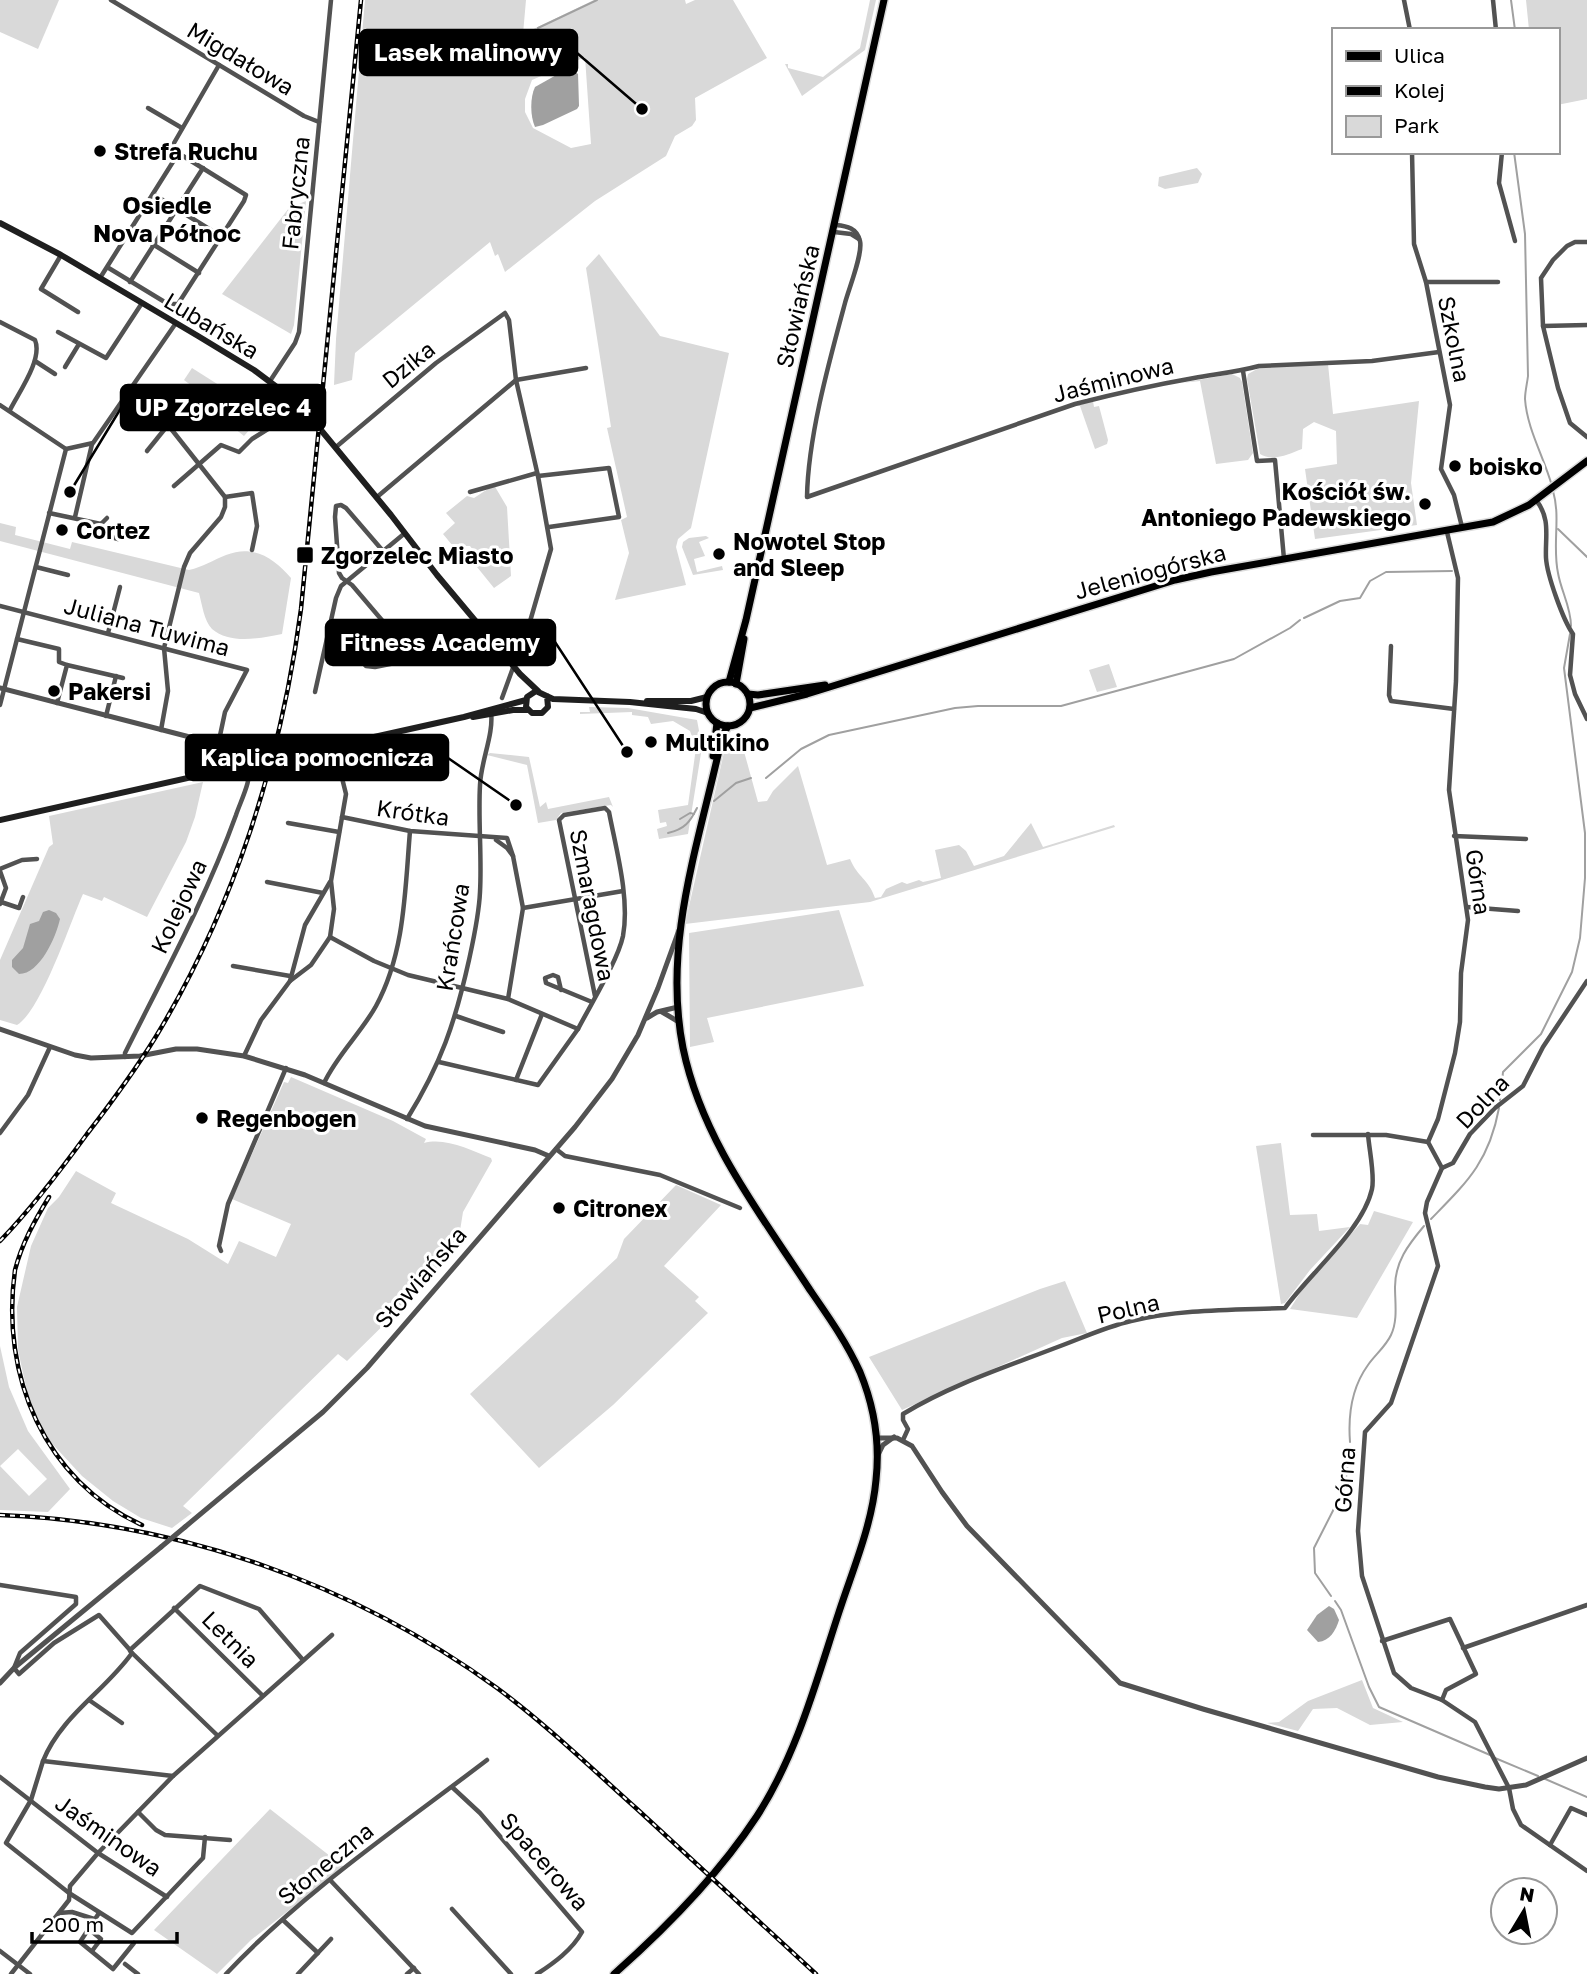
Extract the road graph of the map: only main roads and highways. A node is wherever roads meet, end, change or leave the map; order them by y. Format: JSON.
{"nodes":[{"id":1,"x":884,"y":0,"type":"edge"},
{"id":2,"x":0,"y":223,"type":"edge"},
{"id":3,"x":1587,"y":461,"type":"edge"},
{"id":4,"x":520,"y":674,"type":"junction"},
{"id":5,"x":733,"y":683,"type":"junction"},
{"id":6,"x":836,"y":684,"type":"junction"},
{"id":7,"x":538,"y":691,"type":"junction"},
{"id":8,"x":748,"y":694,"type":"junction"},
{"id":9,"x":547,"y":696,"type":"junction"},
{"id":10,"x":707,"y":697,"type":"junction"},
{"id":11,"x":526,"y":698,"type":"junction"},
{"id":12,"x":568,"y":701,"type":"junction"},
{"id":13,"x":629,"y":702,"type":"junction"},
{"id":14,"x":548,"y":707,"type":"junction"},
{"id":15,"x":750,"y":708,"type":"junction"},
{"id":16,"x":491,"y":711,"type":"junction"},
{"id":17,"x":529,"y":711,"type":"junction"},
{"id":18,"x":708,"y":713,"type":"junction"},
{"id":19,"x":717,"y":723,"type":"junction"},
{"id":20,"x":728,"y":726,"type":"junction"},
{"id":21,"x":706,"y":805,"type":"junction"},
{"id":22,"x":0,"y":821,"type":"edge"},
{"id":23,"x":614,"y":1974,"type":"edge"}],
"edges":[{"from":1,"to":5,"type":"main road","name":"Słowiańska"},
{"from":2,"to":4,"type":"main road","name":"Lubańska"},
{"from":3,"to":6,"type":"main road","name":"Jeleniogórska"},
{"from":4,"to":7,"type":"main road"},
{"from":4,"to":11,"type":"main road"},
{"from":5,"to":8,"type":"main road"},
{"from":5,"to":10,"type":"main road"},
{"from":6,"to":8,"type":"main road","name":"Jeleniogórska"},
{"from":6,"to":15,"type":"main road","name":"Jeleniogórska"},
{"from":7,"to":9,"type":"main road"},
{"from":7,"to":11,"type":"main road"},
{"from":8,"to":15,"type":"main road"},
{"from":9,"to":12,"type":"main road"},
{"from":9,"to":14,"type":"main road"},
{"from":10,"to":13,"type":"main road"},
{"from":10,"to":18,"type":"main road"},
{"from":11,"to":16,"type":"main road"},
{"from":11,"to":17,"type":"main road"},
{"from":12,"to":13,"type":"main road"},
{"from":12,"to":14,"type":"main road"},
{"from":13,"to":18,"type":"main road"},
{"from":14,"to":17,"type":"main road"},
{"from":15,"to":20,"type":"main road"},
{"from":16,"to":17,"type":"main road"},
{"from":16,"to":22,"type":"main road","bridge":true},
{"from":18,"to":19,"type":"main road"},
{"from":19,"to":20,"type":"main road"},
{"from":19,"to":21,"type":"main road"},
{"from":20,"to":21,"type":"main road"},
{"from":21,"to":23,"type":"main road"}]}
